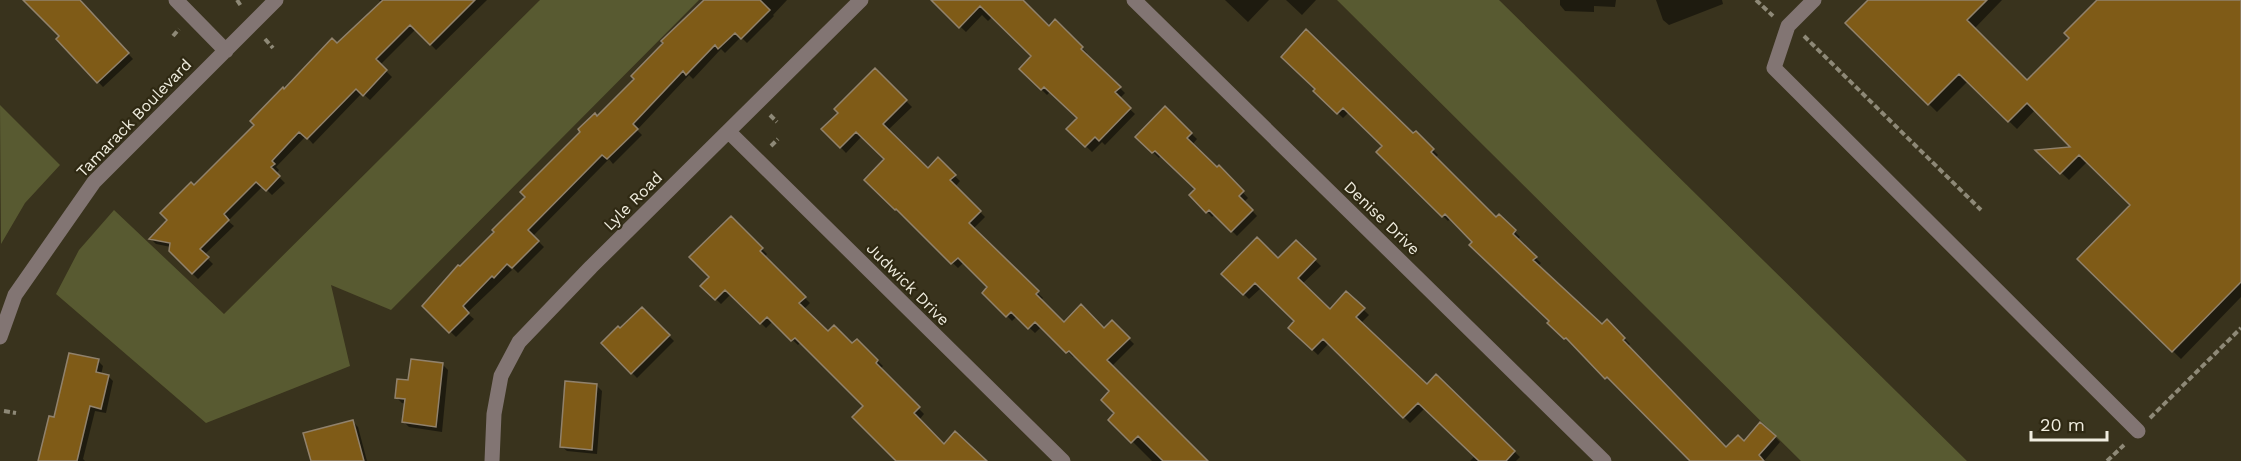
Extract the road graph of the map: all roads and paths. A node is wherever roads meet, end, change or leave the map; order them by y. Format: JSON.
{"nodes":[{"id":1,"x":176,"y":0,"type":"edge"},
{"id":2,"x":237,"y":0,"type":"edge"},
{"id":3,"x":276,"y":0,"type":"edge"},
{"id":4,"x":861,"y":0,"type":"edge"},
{"id":5,"x":1134,"y":0,"type":"edge"},
{"id":6,"x":1814,"y":0,"type":"edge"},
{"id":7,"x":241,"y":6,"type":"dead end"},
{"id":8,"x":1810,"y":28,"type":"dead end"},
{"id":9,"x":264,"y":38,"type":"dead end"},
{"id":10,"x":273,"y":48,"type":"dead end"},
{"id":11,"x":226,"y":51,"type":"junction"},
{"id":12,"x":729,"y":132,"type":"junction"},
{"id":13,"x":778,"y":140,"type":"dead end"},
{"id":14,"x":770,"y":147,"type":"dead end"},
{"id":15,"x":1981,"y":210,"type":"dead end"},
{"id":16,"x":2241,"y":328,"type":"edge"},
{"id":17,"x":0,"y":337,"type":"edge"},
{"id":18,"x":4,"y":411,"type":"dead end"},
{"id":19,"x":16,"y":413,"type":"dead end"},
{"id":20,"x":2138,"y":431,"type":"junction"},
{"id":21,"x":492,"y":461,"type":"edge"},
{"id":22,"x":1062,"y":461,"type":"edge"},
{"id":23,"x":1604,"y":461,"type":"edge"},
{"id":24,"x":2107,"y":461,"type":"edge"}],
"edges":[{"from":1,"to":11,"type":"street"},
{"from":2,"to":7,"type":"path"},
{"from":3,"to":11,"type":"street","name":"Tamarack Boulevard"},
{"from":4,"to":12,"type":"street","name":"Lyle Road"},
{"from":5,"to":23,"type":"street","name":"Denise Drive"},
{"from":6,"to":20,"type":"street"},
{"from":8,"to":15,"type":"path"},
{"from":9,"to":10,"type":"path"},
{"from":11,"to":17,"type":"street","name":"Tamarack Boulevard"},
{"from":12,"to":21,"type":"street","name":"Lyle Road"},
{"from":12,"to":22,"type":"street","name":"Judwick Drive"},
{"from":13,"to":14,"type":"path"},
{"from":16,"to":20,"type":"path"},
{"from":18,"to":19,"type":"path"},
{"from":20,"to":24,"type":"path"}]}
